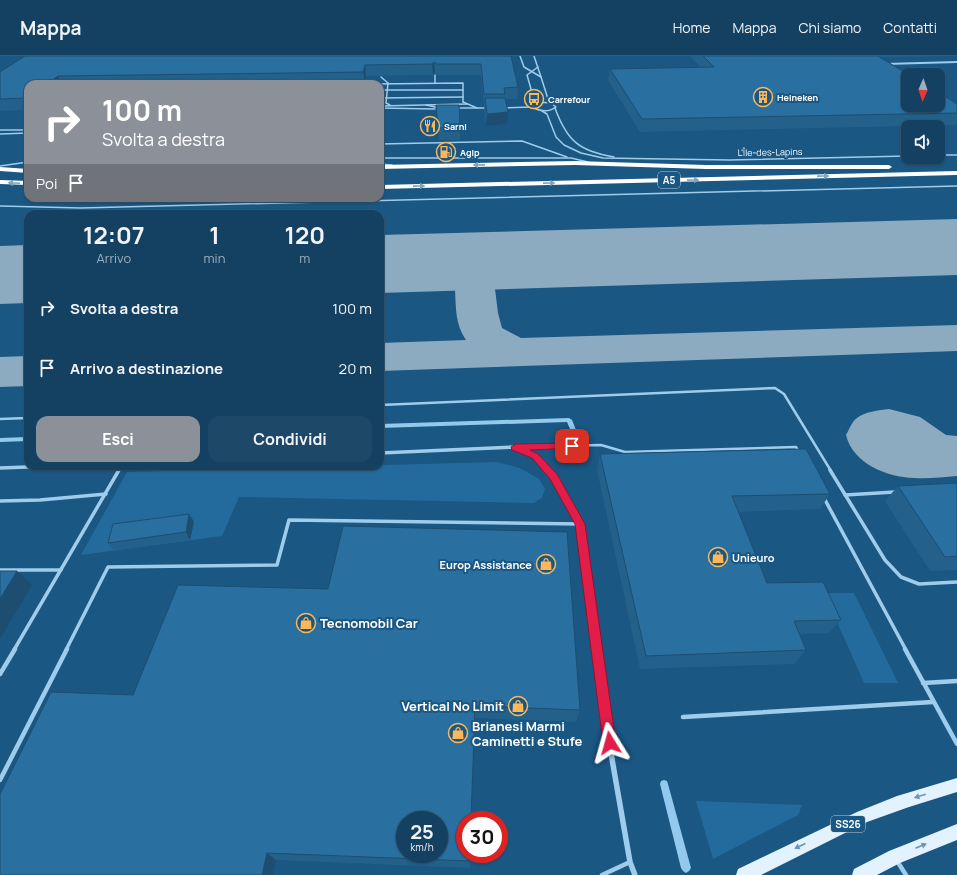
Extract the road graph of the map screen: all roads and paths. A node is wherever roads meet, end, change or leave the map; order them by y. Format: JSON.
{"nodes":[{"id":1,"x":520,"y":56,"type":"edge"},
{"id":2,"x":534,"y":56,"type":"edge"},
{"id":3,"x":879,"y":60,"type":"edge"},
{"id":4,"x":957,"y":62,"type":"edge"},
{"id":5,"x":538,"y":67,"type":"junction"},
{"id":6,"x":532,"y":71,"type":"junction"},
{"id":7,"x":435,"y":75,"type":"edge"},
{"id":8,"x":381,"y":77,"type":"edge"},
{"id":9,"x":541,"y":77,"type":"junction"},
{"id":10,"x":384,"y":83,"type":"edge"},
{"id":11,"x":388,"y":83,"type":"junction"},
{"id":12,"x":435,"y":83,"type":"junction"},
{"id":13,"x":387,"y":90,"type":"junction"},
{"id":14,"x":463,"y":90,"type":"junction"},
{"id":15,"x":463,"y":97,"type":"junction"},
{"id":16,"x":386,"y":98,"type":"junction"},
{"id":17,"x":535,"y":103,"type":"junction"},
{"id":18,"x":551,"y":103,"type":"junction"},
{"id":19,"x":467,"y":104,"type":"junction"},
{"id":20,"x":426,"y":105,"type":"junction"},
{"id":21,"x":392,"y":106,"type":"junction"},
{"id":22,"x":384,"y":107,"type":"edge"},
{"id":23,"x":384,"y":107,"type":"edge"},
{"id":24,"x":531,"y":107,"type":"junction"},
{"id":25,"x":448,"y":108,"type":"edge"},
{"id":26,"x":477,"y":108,"type":"junction"},
{"id":27,"x":493,"y":108,"type":"edge"},
{"id":28,"x":500,"y":108,"type":"edge"},
{"id":29,"x":555,"y":108,"type":"junction"},
{"id":30,"x":542,"y":110,"type":"junction"},
{"id":31,"x":0,"y":130,"type":"edge"},
{"id":32,"x":24,"y":130,"type":"edge"},
{"id":33,"x":24,"y":133,"type":"edge"},
{"id":34,"x":0,"y":134,"type":"edge"},
{"id":35,"x":384,"y":144,"type":"edge"},
{"id":36,"x":945,"y":155,"type":"edge"},
{"id":37,"x":957,"y":155,"type":"edge"},
{"id":38,"x":901,"y":156,"type":"edge"},
{"id":39,"x":384,"y":158,"type":"edge"},
{"id":40,"x":571,"y":158,"type":"junction"},
{"id":41,"x":632,"y":160,"type":"junction"},
{"id":42,"x":24,"y":163,"type":"edge"},
{"id":43,"x":597,"y":164,"type":"junction"},
{"id":44,"x":0,"y":166,"type":"edge"},
{"id":45,"x":384,"y":166,"type":"edge"},
{"id":46,"x":957,"y":166,"type":"edge"},
{"id":47,"x":914,"y":167,"type":"junction"},
{"id":48,"x":0,"y":169,"type":"edge"},
{"id":49,"x":24,"y":171,"type":"edge"},
{"id":50,"x":957,"y":173,"type":"edge"},
{"id":51,"x":384,"y":180,"type":"edge"},
{"id":52,"x":0,"y":182,"type":"edge"},
{"id":53,"x":24,"y":183,"type":"edge"},
{"id":54,"x":957,"y":186,"type":"edge"},
{"id":55,"x":384,"y":187,"type":"edge"},
{"id":56,"x":384,"y":200,"type":"edge"},
{"id":57,"x":320,"y":202,"type":"edge"},
{"id":58,"x":0,"y":206,"type":"edge"},
{"id":59,"x":384,"y":405,"type":"edge"},
{"id":60,"x":24,"y":418,"type":"edge"},
{"id":61,"x":0,"y":419,"type":"edge"},
{"id":62,"x":516,"y":447,"type":"junction"},
{"id":63,"x":384,"y":453,"type":"edge"},
{"id":64,"x":800,"y":454,"type":"edge"},
{"id":65,"x":24,"y":467,"type":"edge"},
{"id":66,"x":0,"y":468,"type":"edge"},
{"id":67,"x":119,"y":470,"type":"edge"},
{"id":68,"x":901,"y":492,"type":"edge"},
{"id":69,"x":106,"y":494,"type":"junction"},
{"id":70,"x":822,"y":495,"type":"edge"},
{"id":71,"x":845,"y":495,"type":"junction"},
{"id":72,"x":0,"y":501,"type":"edge"},
{"id":73,"x":580,"y":524,"type":"junction"},
{"id":74,"x":0,"y":570,"type":"edge"},
{"id":75,"x":61,"y":570,"type":"junction"},
{"id":76,"x":957,"y":582,"type":"edge"},
{"id":77,"x":0,"y":674,"type":"edge"},
{"id":78,"x":957,"y":681,"type":"edge"},
{"id":79,"x":923,"y":683,"type":"junction"},
{"id":80,"x":934,"y":702,"type":"junction"},
{"id":81,"x":683,"y":717,"type":"dead end"},
{"id":82,"x":957,"y":744,"type":"edge"},
{"id":83,"x":0,"y":780,"type":"edge"},
{"id":84,"x":957,"y":785,"type":"edge"},
{"id":85,"x":957,"y":832,"type":"edge"},
{"id":86,"x":895,"y":857,"type":"junction"},
{"id":87,"x":630,"y":862,"type":"junction"},
{"id":88,"x":602,"y":875,"type":"edge"},
{"id":89,"x":635,"y":875,"type":"edge"},
{"id":90,"x":744,"y":875,"type":"edge"},
{"id":91,"x":860,"y":875,"type":"edge"},
{"id":92,"x":906,"y":875,"type":"edge"}],
"edges":[{"from":1,"to":6,"type":"lane"},
{"from":2,"to":5,"type":"lane","name":"L'Île-des-Lapins"},
{"from":3,"to":4,"type":"street"},
{"from":5,"to":6,"type":"lane"},
{"from":5,"to":9,"type":"lane","name":"L'Île-des-Lapins"},
{"from":6,"to":9,"type":"lane"},
{"from":6,"to":17,"type":"lane"},
{"from":7,"to":12,"type":"lane"},
{"from":8,"to":11,"type":"lane"},
{"from":9,"to":18,"type":"lane","name":"L'Île-des-Lapins"},
{"from":10,"to":11,"type":"lane"},
{"from":11,"to":12,"type":"lane"},
{"from":11,"to":13,"type":"lane"},
{"from":12,"to":14,"type":"lane"},
{"from":13,"to":14,"type":"lane"},
{"from":13,"to":16,"type":"lane"},
{"from":14,"to":15,"type":"lane"},
{"from":15,"to":16,"type":"lane"},
{"from":15,"to":19,"type":"lane"},
{"from":16,"to":21,"type":"lane"},
{"from":17,"to":18,"type":"lane"},
{"from":17,"to":24,"type":"lane"},
{"from":18,"to":29,"type":"lane","name":"L'Île-des-Lapins"},
{"from":19,"to":20,"type":"lane"},
{"from":19,"to":26,"type":"lane"},
{"from":20,"to":21,"type":"lane"},
{"from":20,"to":23,"type":"lane"},
{"from":21,"to":22,"type":"lane"},
{"from":24,"to":28,"type":"lane"},
{"from":24,"to":30,"type":"lane"},
{"from":25,"to":26,"type":"lane"},
{"from":26,"to":27,"type":"lane"},
{"from":29,"to":30,"type":"lane"},
{"from":29,"to":41,"type":"lane","name":"L'Île-des-Lapins"},
{"from":30,"to":41,"type":"lane","name":"L'Île-des-Lapins"},
{"from":31,"to":32,"type":"lane"},
{"from":33,"to":34,"type":"lane"},
{"from":35,"to":40,"type":"lane"},
{"from":36,"to":37,"type":"lane"},
{"from":38,"to":41,"type":"lane","name":"L'Île-des-Lapins"},
{"from":39,"to":40,"type":"lane"},
{"from":40,"to":43,"type":"lane"},
{"from":42,"to":44,"type":"lane"},
{"from":43,"to":45,"type":"highway","number":"A5","one_way":true},
{"from":43,"to":47,"type":"highway","number":"A5"},
{"from":46,"to":47,"type":"highway","number":"A5"},
{"from":47,"to":51,"type":"highway","number":"A5"},
{"from":48,"to":49,"type":"highway"},
{"from":55,"to":50,"type":"highway","number":"A5","one_way":true},
{"from":53,"to":52,"type":"highway","one_way":true},
{"from":54,"to":56,"type":"lane"},
{"from":57,"to":58,"type":"lane"},
{"from":59,"to":71,"type":"lane"},
{"from":60,"to":61,"type":"lane"},
{"from":62,"to":63,"type":"street"},
{"from":62,"to":64,"type":"lane"},
{"from":62,"to":73,"type":"street"},
{"from":65,"to":66,"type":"street"},
{"from":67,"to":69,"type":"lane"},
{"from":68,"to":71,"type":"lane"},
{"from":69,"to":72,"type":"lane"},
{"from":69,"to":75,"type":"lane"},
{"from":70,"to":79,"type":"lane"},
{"from":71,"to":76,"type":"lane"},
{"from":73,"to":83,"type":"lane"},
{"from":73,"to":87,"type":"street"},
{"from":74,"to":75,"type":"lane"},
{"from":75,"to":77,"type":"lane"},
{"from":78,"to":79,"type":"lane"},
{"from":79,"to":80,"type":"lane"},
{"from":80,"to":81,"type":"lane"},
{"from":80,"to":82,"type":"lane"},
{"from":84,"to":90,"type":"main road","number":"SS26","one_way":true},
{"from":86,"to":85,"type":"main road","one_way":true},
{"from":86,"to":91,"type":"main road"},
{"from":86,"to":92,"type":"lane"},
{"from":87,"to":88,"type":"lane"},
{"from":87,"to":89,"type":"street"}]}
